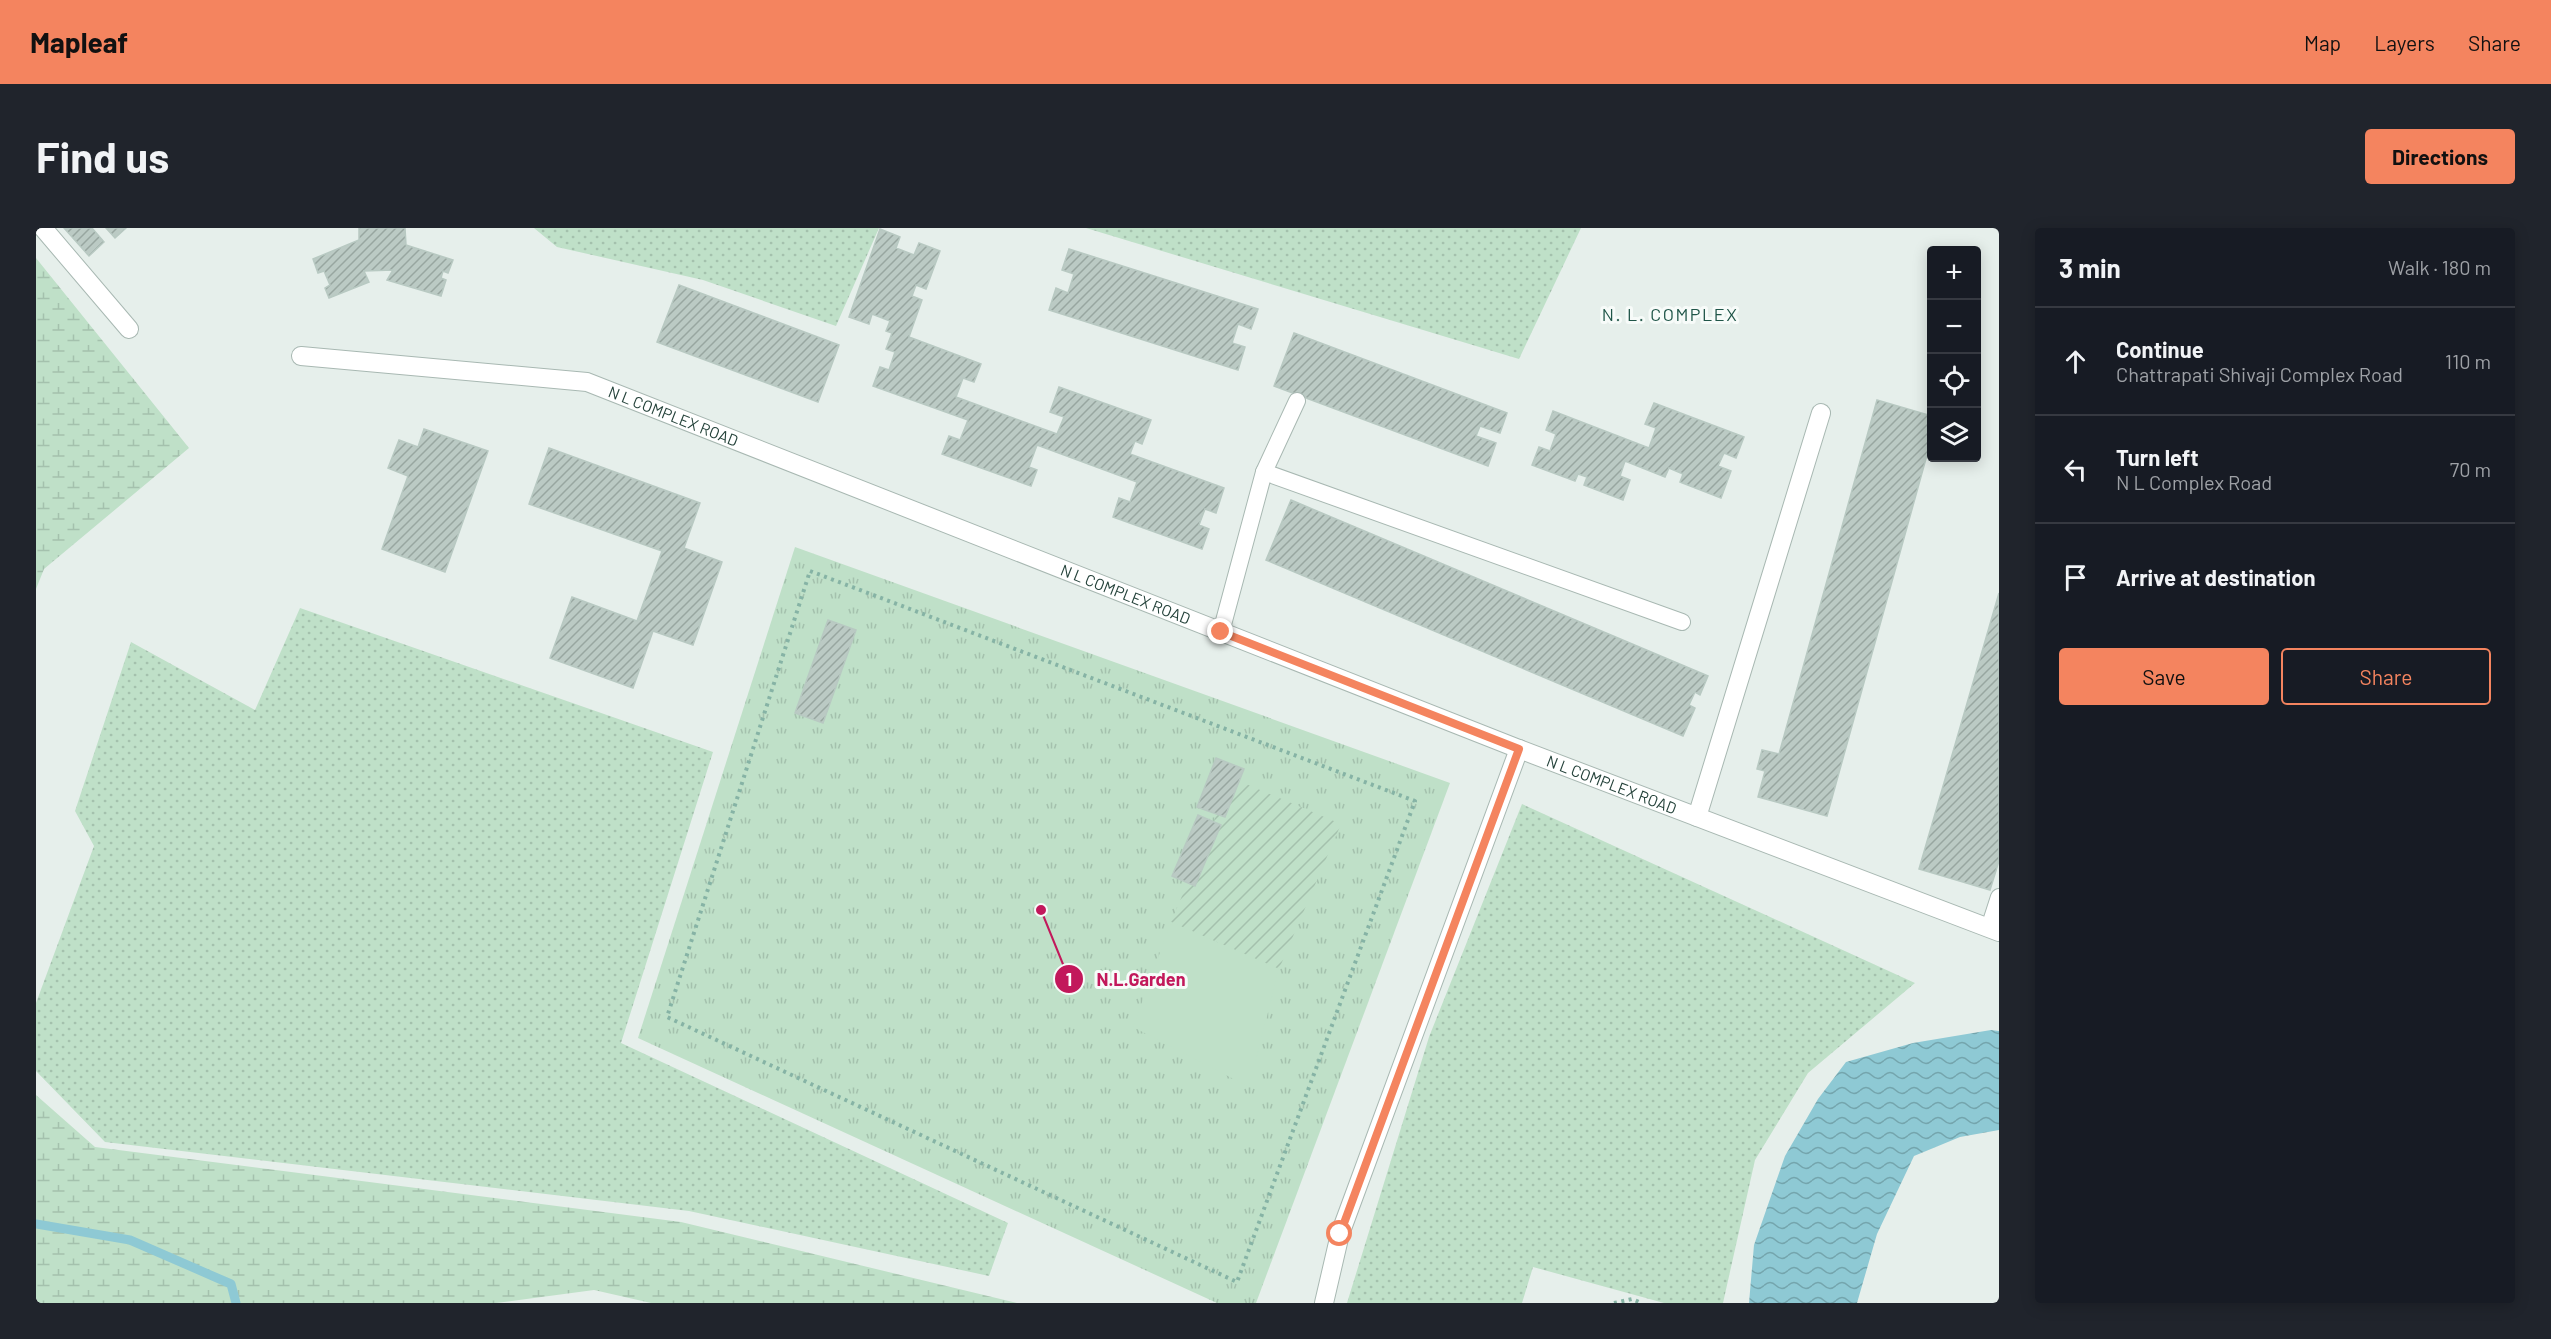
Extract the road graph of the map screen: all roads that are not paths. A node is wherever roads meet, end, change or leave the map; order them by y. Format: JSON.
{"nodes":[{"id":1,"x":43,"y":228,"type":"edge"},
{"id":2,"x":129,"y":329,"type":"dead end"},
{"id":3,"x":301,"y":356,"type":"dead end"},
{"id":4,"x":1297,"y":401,"type":"dead end"},
{"id":5,"x":1821,"y":413,"type":"dead end"},
{"id":6,"x":1264,"y":472,"type":"junction"},
{"id":7,"x":1682,"y":622,"type":"dead end"},
{"id":8,"x":1221,"y":632,"type":"junction"},
{"id":9,"x":1519,"y":749,"type":"junction"},
{"id":10,"x":1697,"y":817,"type":"junction"},
{"id":11,"x":1999,"y":897,"type":"edge"},
{"id":12,"x":1994,"y":930,"type":"edge"},
{"id":13,"x":1324,"y":1303,"type":"edge"}],
"edges":[{"from":1,"to":2,"type":"street"},
{"from":3,"to":8,"type":"street","name":"N L COMPLEX ROAD"},
{"from":4,"to":6,"type":"lane"},
{"from":5,"to":10,"type":"street"},
{"from":6,"to":7,"type":"lane"},
{"from":6,"to":8,"type":"lane"},
{"from":8,"to":9,"type":"street","name":"N L COMPLEX ROAD"},
{"from":9,"to":10,"type":"street","name":"N L COMPLEX ROAD"},
{"from":9,"to":13,"type":"street"},
{"from":10,"to":12,"type":"street","name":"N L COMPLEX ROAD"},
{"from":11,"to":12,"type":"lane"}]}
